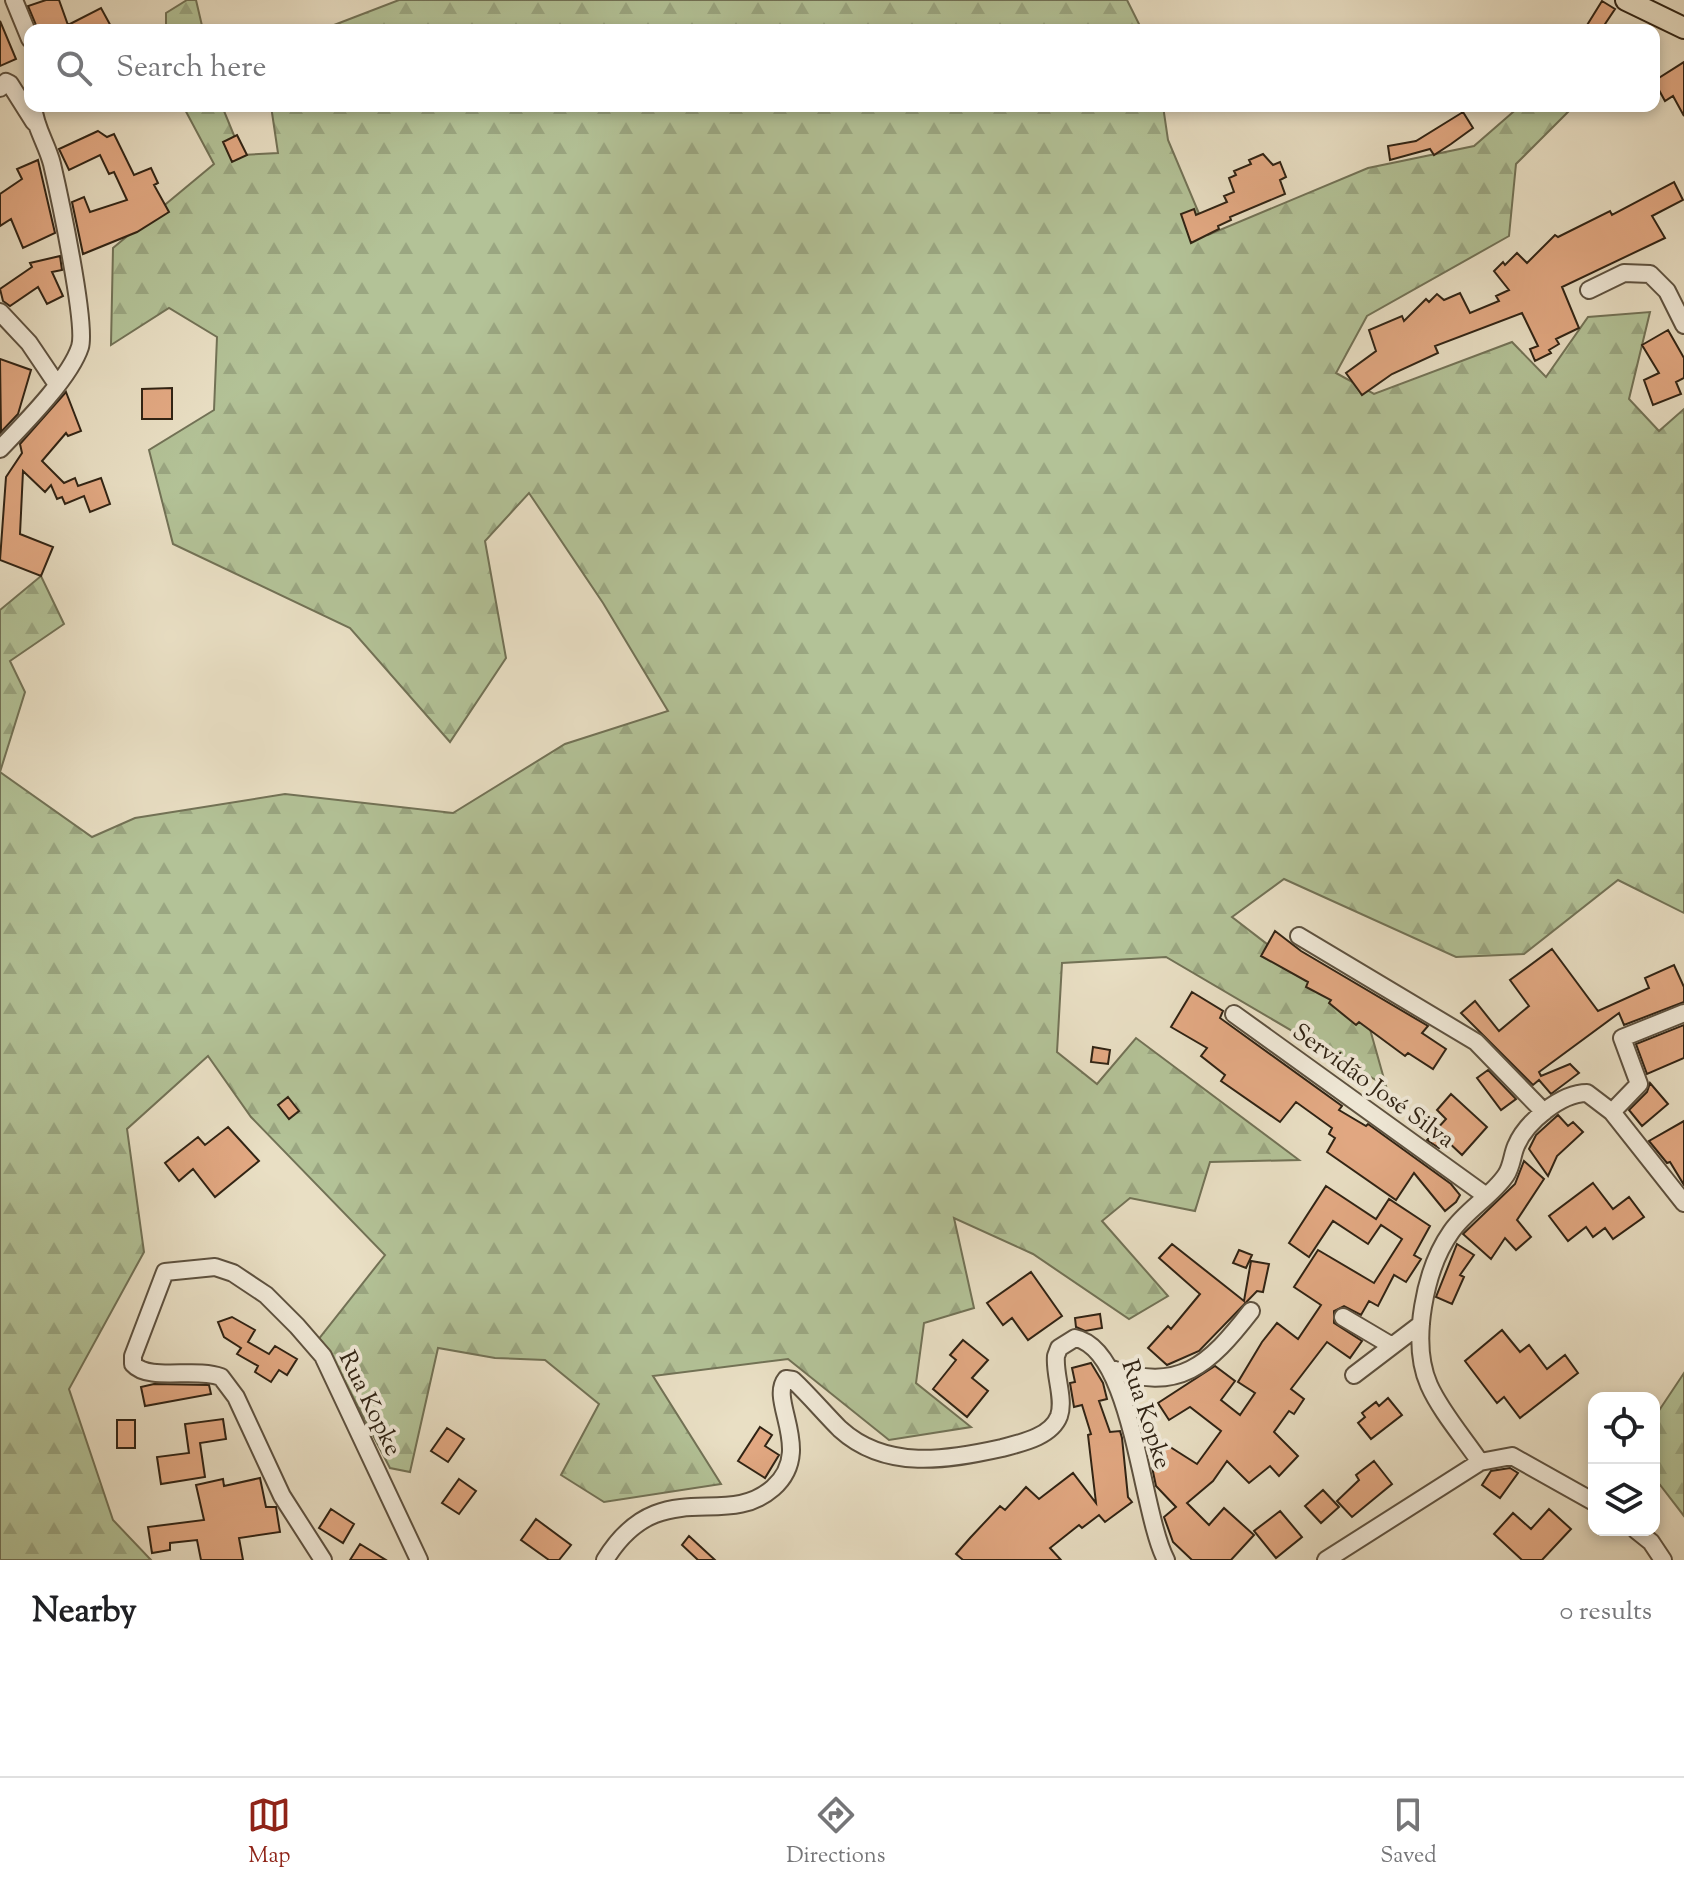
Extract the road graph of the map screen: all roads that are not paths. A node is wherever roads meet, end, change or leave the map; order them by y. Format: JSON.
{"nodes":[{"id":1,"x":14,"y":0,"type":"edge"},
{"id":2,"x":1626,"y":0,"type":"edge"},
{"id":3,"x":24,"y":24,"type":"edge"},
{"id":4,"x":1684,"y":28,"type":"edge"},
{"id":5,"x":0,"y":88,"type":"edge"},
{"id":6,"x":24,"y":106,"type":"edge"},
{"id":7,"x":28,"y":112,"type":"edge"},
{"id":8,"x":34,"y":112,"type":"edge"},
{"id":9,"x":35,"y":124,"type":"junction"},
{"id":10,"x":1589,"y":290,"type":"dead end"},
{"id":11,"x":0,"y":312,"type":"edge"},
{"id":12,"x":1684,"y":325,"type":"edge"},
{"id":13,"x":56,"y":383,"type":"junction"},
{"id":14,"x":0,"y":449,"type":"edge"},
{"id":15,"x":1299,"y":936,"type":"dead end"},
{"id":16,"x":1684,"y":1013,"type":"edge"},
{"id":17,"x":1234,"y":1014,"type":"dead end"},
{"id":18,"x":1544,"y":1112,"type":"junction"},
{"id":19,"x":1612,"y":1112,"type":"junction"},
{"id":20,"x":1485,"y":1195,"type":"junction"},
{"id":21,"x":1684,"y":1203,"type":"edge"},
{"id":22,"x":1251,"y":1311,"type":"dead end"},
{"id":23,"x":1343,"y":1317,"type":"dead end"},
{"id":24,"x":1421,"y":1324,"type":"junction"},
{"id":25,"x":1392,"y":1346,"type":"junction"},
{"id":26,"x":1109,"y":1368,"type":"junction"},
{"id":27,"x":1354,"y":1375,"type":"dead end"},
{"id":28,"x":1480,"y":1462,"type":"junction"},
{"id":29,"x":1588,"y":1499,"type":"edge"},
{"id":30,"x":1644,"y":1536,"type":"edge"},
{"id":31,"x":1161,"y":1557,"type":"edge"},
{"id":32,"x":323,"y":1560,"type":"edge"},
{"id":33,"x":419,"y":1560,"type":"edge"},
{"id":34,"x":605,"y":1560,"type":"edge"},
{"id":35,"x":1326,"y":1560,"type":"edge"},
{"id":36,"x":1663,"y":1560,"type":"edge"}],
"edges":[{"from":1,"to":3,"type":"street"},
{"from":2,"to":4,"type":"main road"},
{"from":5,"to":6,"type":"street"},
{"from":7,"to":9,"type":"street"},
{"from":8,"to":9,"type":"street"},
{"from":9,"to":13,"type":"street"},
{"from":10,"to":12,"type":"street"},
{"from":11,"to":13,"type":"street"},
{"from":13,"to":14,"type":"street"},
{"from":15,"to":18,"type":"street"},
{"from":16,"to":19,"type":"street"},
{"from":17,"to":20,"type":"street","name":"Servidão José Silva"},
{"from":18,"to":19,"type":"street"},
{"from":18,"to":20,"type":"street"},
{"from":19,"to":21,"type":"street"},
{"from":20,"to":24,"type":"street"},
{"from":22,"to":26,"type":"street"},
{"from":23,"to":25,"type":"street"},
{"from":24,"to":25,"type":"street"},
{"from":24,"to":28,"type":"street"},
{"from":25,"to":27,"type":"street"},
{"from":26,"to":31,"type":"street","name":"Rua Kopke"},
{"from":26,"to":34,"type":"street","name":"Rua Kopke"},
{"from":28,"to":29,"type":"street"},
{"from":28,"to":35,"type":"street"},
{"from":30,"to":36,"type":"street"},
{"from":32,"to":33,"type":"street","name":"Rua Kopke"}]}
